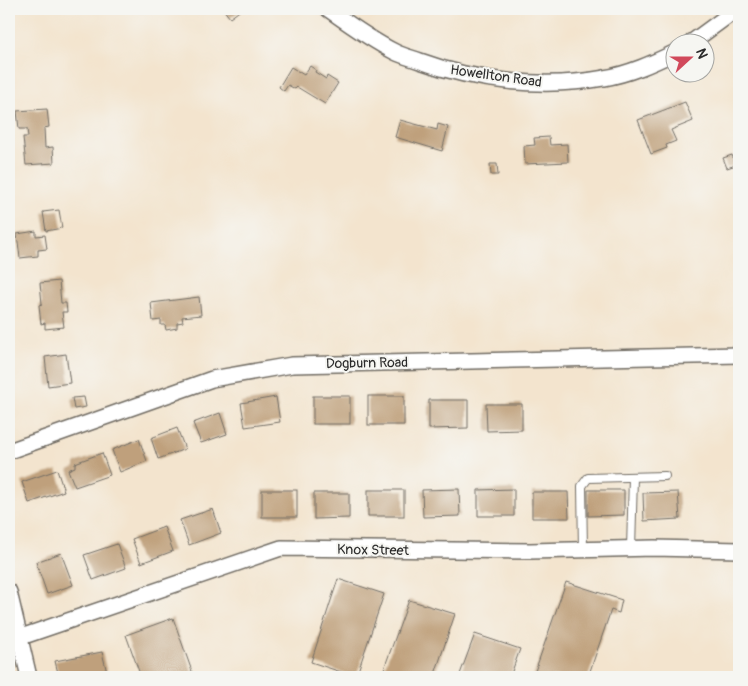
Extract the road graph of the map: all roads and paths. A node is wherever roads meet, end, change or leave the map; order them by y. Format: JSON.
{"nodes":[{"id":1,"x":328,"y":9,"type":"edge"},
{"id":2,"x":737,"y":9,"type":"edge"},
{"id":3,"x":706,"y":32,"type":"edge"},
{"id":4,"x":666,"y":56,"type":"edge"},
{"id":5,"x":739,"y":355,"type":"edge"},
{"id":6,"x":9,"y":451,"type":"edge"},
{"id":7,"x":665,"y":476,"type":"dead end"},
{"id":8,"x":633,"y":477,"type":"junction"},
{"id":9,"x":631,"y":549,"type":"junction"},
{"id":10,"x":582,"y":550,"type":"junction"},
{"id":11,"x":739,"y":550,"type":"edge"},
{"id":12,"x":9,"y":592,"type":"edge"},
{"id":13,"x":21,"y":637,"type":"junction"},
{"id":14,"x":29,"y":677,"type":"edge"}],
"edges":[{"from":1,"to":4,"type":"street","name":"Howellton Road"},
{"from":2,"to":3,"type":"street"},
{"from":5,"to":6,"type":"street","name":"Dogburn Road"},
{"from":7,"to":8,"type":"lane"},
{"from":8,"to":9,"type":"lane"},
{"from":8,"to":10,"type":"lane"},
{"from":9,"to":10,"type":"street","name":"Knox Street"},
{"from":9,"to":11,"type":"street","name":"Knox Street"},
{"from":10,"to":13,"type":"street","name":"Knox Street"},
{"from":12,"to":13,"type":"street"},
{"from":13,"to":14,"type":"street"}]}
